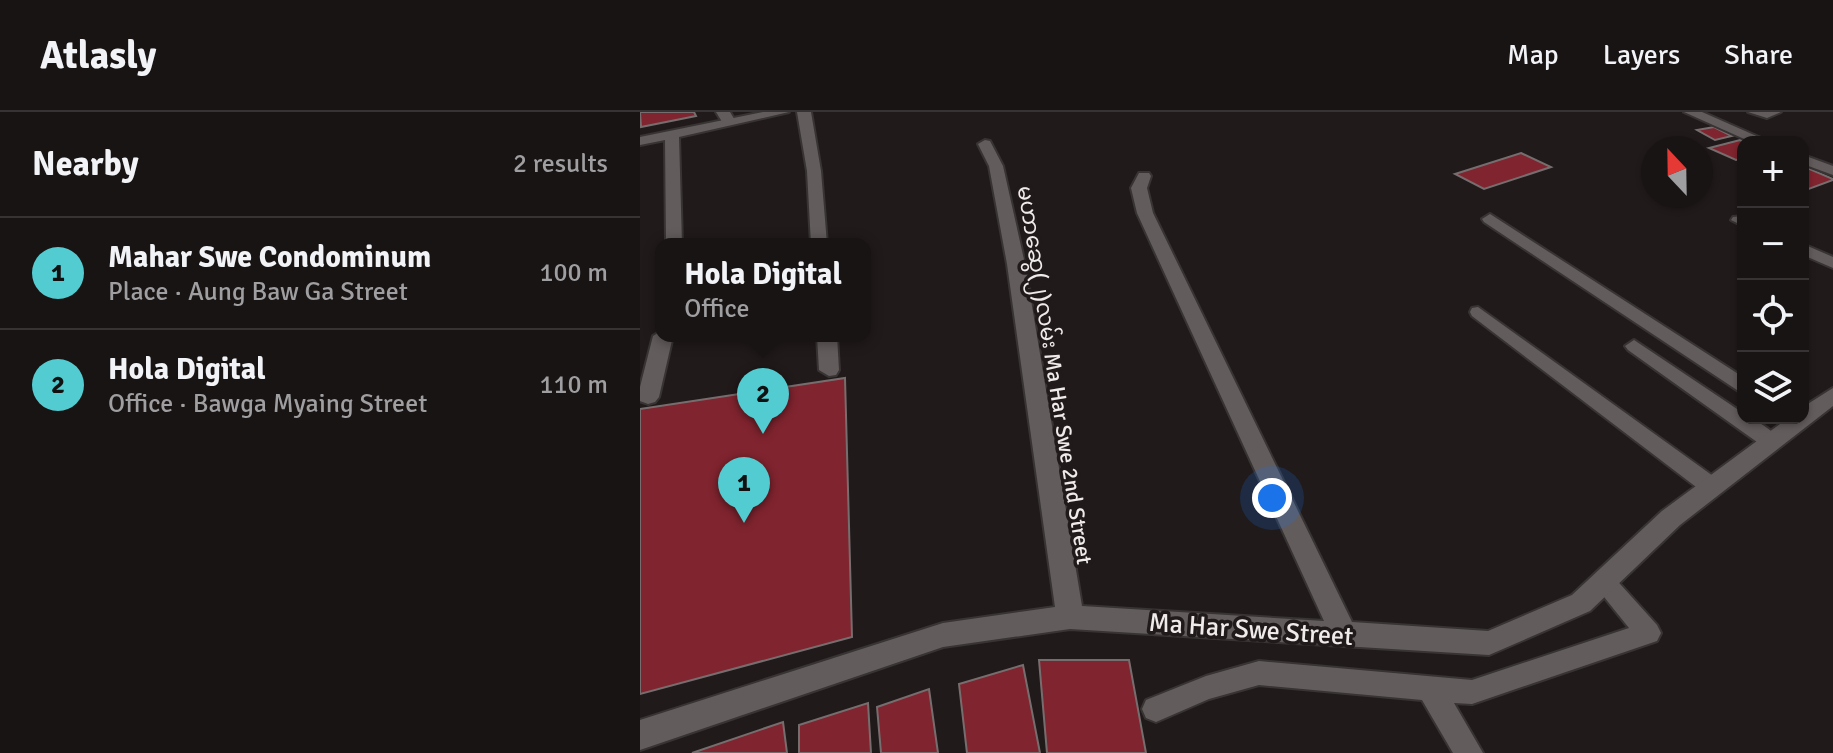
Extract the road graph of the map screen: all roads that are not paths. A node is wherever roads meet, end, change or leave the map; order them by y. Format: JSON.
{"nodes":[{"id":1,"x":782,"y":112,"type":"edge"},
{"id":2,"x":804,"y":112,"type":"edge"},
{"id":3,"x":1691,"y":112,"type":"edge"},
{"id":4,"x":1754,"y":112,"type":"edge"},
{"id":5,"x":1775,"y":112,"type":"edge"},
{"id":6,"x":726,"y":117,"type":"edge"},
{"id":7,"x":672,"y":134,"type":"junction"},
{"id":8,"x":1749,"y":136,"type":"edge"},
{"id":9,"x":640,"y":141,"type":"edge"},
{"id":10,"x":985,"y":144,"type":"dead end"},
{"id":11,"x":1809,"y":161,"type":"edge"},
{"id":12,"x":1833,"y":171,"type":"edge"},
{"id":13,"x":1144,"y":176,"type":"dead end"},
{"id":14,"x":1490,"y":219,"type":"dead end"},
{"id":15,"x":674,"y":238,"type":"edge"},
{"id":16,"x":819,"y":238,"type":"edge"},
{"id":17,"x":1809,"y":252,"type":"edge"},
{"id":18,"x":1833,"y":263,"type":"edge"},
{"id":19,"x":1478,"y":312,"type":"dead end"},
{"id":20,"x":662,"y":342,"type":"edge"},
{"id":21,"x":827,"y":342,"type":"edge"},
{"id":22,"x":1634,"y":346,"type":"dead end"},
{"id":23,"x":829,"y":370,"type":"dead end"},
{"id":24,"x":1737,"y":383,"type":"edge"},
{"id":25,"x":1833,"y":395,"type":"edge"},
{"id":26,"x":648,"y":397,"type":"dead end"},
{"id":27,"x":1809,"y":411,"type":"edge"},
{"id":28,"x":1792,"y":424,"type":"edge"},
{"id":29,"x":1771,"y":442,"type":"junction"},
{"id":30,"x":1712,"y":487,"type":"junction"},
{"id":31,"x":1604,"y":582,"type":"junction"},
{"id":32,"x":1070,"y":617,"type":"junction"},
{"id":33,"x":1345,"y":636,"type":"junction"},
{"id":34,"x":1430,"y":688,"type":"junction"},
{"id":35,"x":1156,"y":709,"type":"dead end"},
{"id":36,"x":640,"y":735,"type":"edge"},
{"id":37,"x":1469,"y":753,"type":"edge"}],
"edges":[{"from":1,"to":6,"type":"street"},
{"from":2,"to":16,"type":"street"},
{"from":3,"to":8,"type":"street"},
{"from":4,"to":5,"type":"lane"},
{"from":6,"to":7,"type":"street"},
{"from":7,"to":9,"type":"street"},
{"from":7,"to":15,"type":"street"},
{"from":10,"to":32,"type":"street","name":"မဟာဆွေ(၂)လမ်း Ma Har Swe 2nd Street"},
{"from":11,"to":12,"type":"street"},
{"from":13,"to":33,"type":"street"},
{"from":14,"to":24,"type":"street"},
{"from":17,"to":18,"type":"street"},
{"from":19,"to":30,"type":"lane"},
{"from":20,"to":26,"type":"street"},
{"from":21,"to":23,"type":"street"},
{"from":22,"to":29,"type":"lane"},
{"from":25,"to":27,"type":"street","name":"Ma Har Swe Street"},
{"from":28,"to":29,"type":"street","name":"Ma Har Swe Street"},
{"from":29,"to":30,"type":"street","name":"Ma Har Swe Street"},
{"from":30,"to":31,"type":"street","name":"Ma Har Swe Street"},
{"from":31,"to":33,"type":"street","name":"Ma Har Swe Street"},
{"from":31,"to":34,"type":"lane"},
{"from":32,"to":33,"type":"street","name":"Ma Har Swe Street"},
{"from":32,"to":36,"type":"street","name":"Ma Har Swe Street"},
{"from":34,"to":35,"type":"lane"},
{"from":34,"to":37,"type":"lane"}]}
